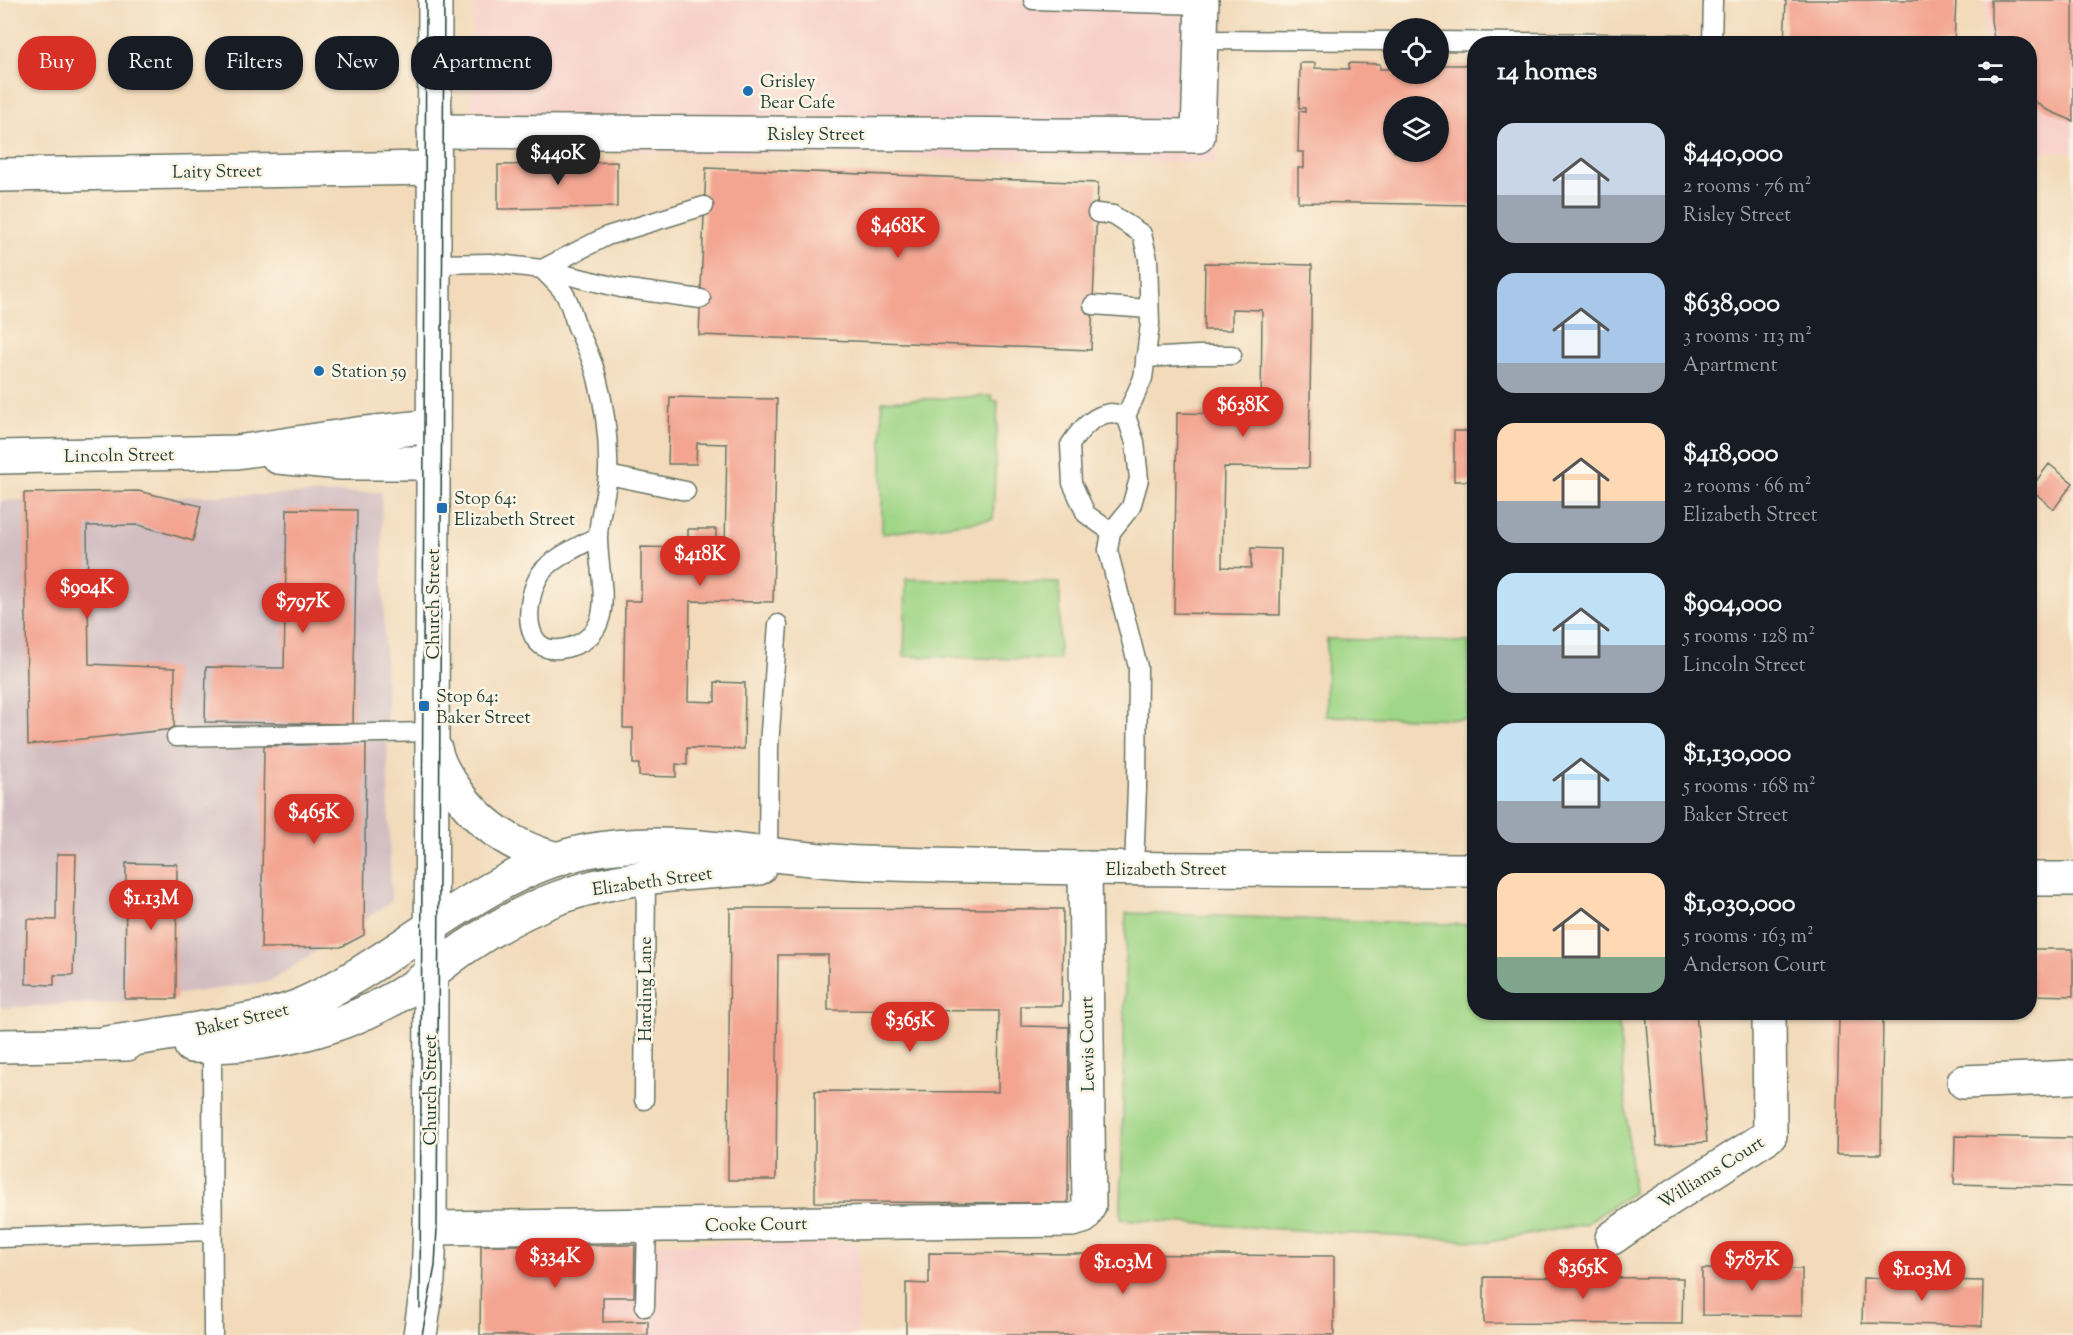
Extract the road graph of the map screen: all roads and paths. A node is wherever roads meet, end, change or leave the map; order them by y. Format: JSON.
{"nodes":[{"id":1,"x":435,"y":0,"type":"edge"},
{"id":2,"x":1033,"y":0,"type":"edge"},
{"id":3,"x":1713,"y":0,"type":"edge"},
{"id":4,"x":1202,"y":2,"type":"edge"},
{"id":5,"x":1712,"y":36,"type":"edge"},
{"id":6,"x":1201,"y":40,"type":"junction"},
{"id":7,"x":1383,"y":41,"type":"edge"},
{"id":8,"x":1449,"y":41,"type":"edge"},
{"id":9,"x":1467,"y":41,"type":"edge"},
{"id":10,"x":434,"y":131,"type":"junction"},
{"id":11,"x":434,"y":168,"type":"junction"},
{"id":12,"x":0,"y":175,"type":"edge"},
{"id":13,"x":704,"y":206,"type":"dead end"},
{"id":14,"x":1097,"y":213,"type":"dead end"},
{"id":15,"x":433,"y":264,"type":"junction"},
{"id":16,"x":542,"y":270,"type":"junction"},
{"id":17,"x":701,"y":299,"type":"dead end"},
{"id":18,"x":1093,"y":305,"type":"dead end"},
{"id":19,"x":1149,"y":309,"type":"junction"},
{"id":20,"x":1232,"y":355,"type":"dead end"},
{"id":21,"x":1145,"y":358,"type":"junction"},
{"id":22,"x":1126,"y":417,"type":"junction"},
{"id":23,"x":433,"y":426,"type":"junction"},
{"id":24,"x":237,"y":452,"type":"junction"},
{"id":25,"x":0,"y":457,"type":"edge"},
{"id":26,"x":433,"y":463,"type":"junction"},
{"id":27,"x":608,"y":475,"type":"junction"},
{"id":28,"x":686,"y":491,"type":"dead end"},
{"id":29,"x":1112,"y":532,"type":"junction"},
{"id":30,"x":598,"y":536,"type":"junction"},
{"id":31,"x":778,"y":624,"type":"dead end"},
{"id":32,"x":432,"y":732,"type":"junction"},
{"id":33,"x":176,"y":737,"type":"dead end"},
{"id":34,"x":768,"y":854,"type":"junction"},
{"id":35,"x":557,"y":859,"type":"junction"},
{"id":36,"x":858,"y":863,"type":"junction"},
{"id":37,"x":1085,"y":868,"type":"junction"},
{"id":38,"x":1134,"y":868,"type":"junction"},
{"id":39,"x":1467,"y":870,"type":"edge"},
{"id":40,"x":646,"y":879,"type":"junction"},
{"id":41,"x":2037,"y":879,"type":"edge"},
{"id":42,"x":2073,"y":879,"type":"edge"},
{"id":43,"x":430,"y":928,"type":"junction"},
{"id":44,"x":431,"y":974,"type":"junction"},
{"id":45,"x":1769,"y":1020,"type":"edge"},
{"id":46,"x":106,"y":1043,"type":"junction"},
{"id":47,"x":0,"y":1046,"type":"edge"},
{"id":48,"x":212,"y":1046,"type":"junction"},
{"id":49,"x":2073,"y":1077,"type":"edge"},
{"id":50,"x":1964,"y":1082,"type":"dead end"},
{"id":51,"x":644,"y":1100,"type":"dead end"},
{"id":52,"x":1083,"y":1217,"type":"joint"},
{"id":53,"x":648,"y":1226,"type":"junction"},
{"id":54,"x":430,"y":1228,"type":"junction"},
{"id":55,"x":212,"y":1232,"type":"junction"},
{"id":56,"x":0,"y":1238,"type":"edge"},
{"id":57,"x":1612,"y":1238,"type":"dead end"},
{"id":58,"x":428,"y":1280,"type":"junction"},
{"id":59,"x":645,"y":1307,"type":"dead end"},
{"id":60,"x":213,"y":1335,"type":"edge"},
{"id":61,"x":420,"y":1335,"type":"edge"},
{"id":62,"x":434,"y":1335,"type":"edge"}],
"edges":[{"from":1,"to":10,"type":"street","name":"Church Street"},
{"from":2,"to":4,"type":"lane"},
{"from":3,"to":5,"type":"lane"},
{"from":4,"to":6,"type":"street"},
{"from":6,"to":7,"type":"lane"},
{"from":6,"to":10,"type":"street","name":"Risley Street"},
{"from":8,"to":9,"type":"lane"},
{"from":10,"to":11,"type":"street","name":"Church Street"},
{"from":11,"to":12,"type":"street","name":"Laity Street"},
{"from":11,"to":15,"type":"street","name":"Church Street"},
{"from":13,"to":16,"type":"lane"},
{"from":14,"to":19,"type":"lane"},
{"from":15,"to":16,"type":"lane"},
{"from":15,"to":23,"type":"street","name":"Church Street"},
{"from":16,"to":17,"type":"lane"},
{"from":16,"to":27,"type":"lane"},
{"from":18,"to":19,"type":"lane"},
{"from":19,"to":21,"type":"lane"},
{"from":20,"to":21,"type":"lane"},
{"from":21,"to":22,"type":"lane"},
{"from":22,"to":29,"type":"lane"},
{"from":22,"to":29,"type":"lane"},
{"from":23,"to":24,"type":"street","name":"Lincoln Street"},
{"from":23,"to":26,"type":"street","name":"Church Street"},
{"from":24,"to":25,"type":"street","name":"Lincoln Street"},
{"from":24,"to":26,"type":"street","name":"Lincoln Street"},
{"from":26,"to":32,"type":"street","name":"Church Street"},
{"from":27,"to":28,"type":"lane"},
{"from":27,"to":30,"type":"lane"},
{"from":29,"to":38,"type":"lane"},
{"from":30,"to":30,"type":"lane"},
{"from":31,"to":34,"type":"lane"},
{"from":32,"to":33,"type":"lane"},
{"from":32,"to":35,"type":"street"},
{"from":32,"to":43,"type":"street","name":"Church Street"},
{"from":34,"to":35,"type":"street","name":"Elizabeth Street"},
{"from":34,"to":36,"type":"street","name":"Elizabeth Street"},
{"from":35,"to":43,"type":"street","name":"Elizabeth Street"},
{"from":36,"to":37,"type":"street","name":"Elizabeth Street"},
{"from":36,"to":40,"type":"street","name":"Elizabeth Street"},
{"from":37,"to":38,"type":"street","name":"Elizabeth Street"},
{"from":37,"to":52,"type":"street","name":"Lewis Court"},
{"from":38,"to":39,"type":"street","name":"Elizabeth Street"},
{"from":40,"to":44,"type":"street","name":"Elizabeth Street"},
{"from":40,"to":51,"type":"lane","name":"Harding Lane"},
{"from":41,"to":42,"type":"street"},
{"from":43,"to":44,"type":"street","name":"Church Street"},
{"from":43,"to":46,"type":"street","name":"Baker Street"},
{"from":44,"to":48,"type":"street","name":"Baker Street"},
{"from":44,"to":54,"type":"street","name":"Church Street"},
{"from":45,"to":57,"type":"street","name":"Williams Court"},
{"from":46,"to":47,"type":"street","name":"Baker Street"},
{"from":46,"to":48,"type":"street","name":"Baker Street"},
{"from":48,"to":55,"type":"lane"},
{"from":49,"to":50,"type":"street"},
{"from":52,"to":53,"type":"street","name":"Cooke Court"},
{"from":53,"to":54,"type":"street","name":"Cooke Court"},
{"from":53,"to":59,"type":"lane"},
{"from":54,"to":58,"type":"street","name":"Church Street"},
{"from":55,"to":56,"type":"lane"},
{"from":55,"to":60,"type":"lane"},
{"from":58,"to":61,"type":"street","name":"Church Street"},
{"from":58,"to":62,"type":"street","name":"Church Street"}]}
